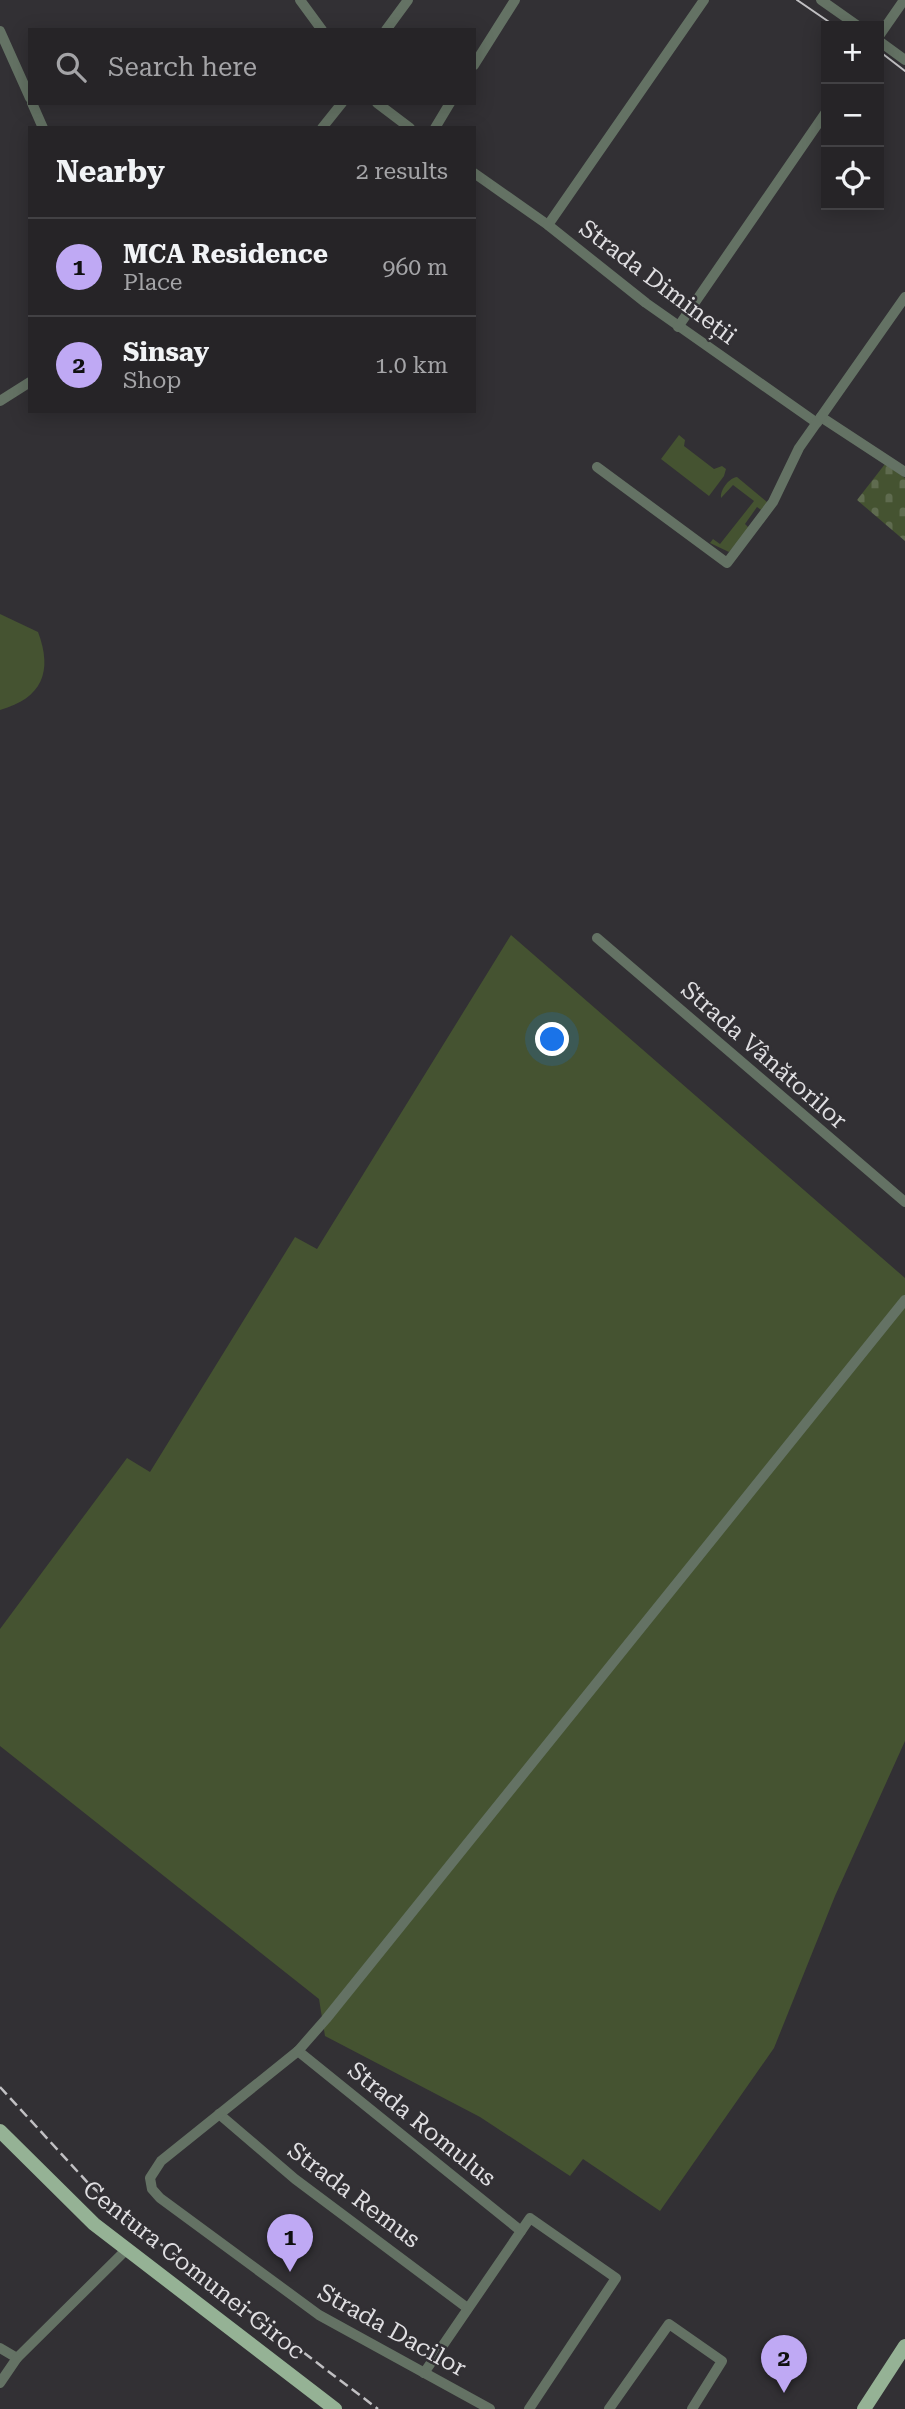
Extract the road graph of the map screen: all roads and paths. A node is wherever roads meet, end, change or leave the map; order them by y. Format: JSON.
{"nodes":[{"id":1,"x":300,"y":0,"type":"edge"},
{"id":2,"x":408,"y":0,"type":"edge"},
{"id":3,"x":515,"y":0,"type":"edge"},
{"id":4,"x":704,"y":0,"type":"edge"},
{"id":5,"x":821,"y":0,"type":"edge"},
{"id":6,"x":904,"y":0,"type":"edge"},
{"id":7,"x":851,"y":21,"type":"edge"},
{"id":8,"x":321,"y":28,"type":"edge"},
{"id":9,"x":387,"y":28,"type":"edge"},
{"id":10,"x":884,"y":30,"type":"edge"},
{"id":11,"x":0,"y":31,"type":"edge"},
{"id":12,"x":884,"y":42,"type":"edge"},
{"id":13,"x":905,"y":60,"type":"edge"},
{"id":14,"x":476,"y":62,"type":"edge"},
{"id":15,"x":28,"y":94,"type":"edge"},
{"id":16,"x":33,"y":105,"type":"edge"},
{"id":17,"x":340,"y":105,"type":"edge"},
{"id":18,"x":380,"y":105,"type":"edge"},
{"id":19,"x":449,"y":105,"type":"edge"},
{"id":20,"x":821,"y":119,"type":"edge"},
{"id":21,"x":42,"y":126,"type":"edge"},
{"id":22,"x":324,"y":126,"type":"edge"},
{"id":23,"x":407,"y":126,"type":"edge"},
{"id":24,"x":436,"y":126,"type":"edge"},
{"id":25,"x":476,"y":174,"type":"edge"},
{"id":26,"x":548,"y":225,"type":"junction"},
{"id":27,"x":905,"y":297,"type":"edge"},
{"id":28,"x":678,"y":327,"type":"junction"},
{"id":29,"x":28,"y":383,"type":"edge"},
{"id":30,"x":0,"y":401,"type":"edge"},
{"id":31,"x":819,"y":420,"type":"junction"},
{"id":32,"x":597,"y":467,"type":"dead end"},
{"id":33,"x":905,"y":472,"type":"edge"},
{"id":34,"x":597,"y":938,"type":"dead end"},
{"id":35,"x":905,"y":1202,"type":"edge"},
{"id":36,"x":905,"y":1300,"type":"edge"},
{"id":37,"x":298,"y":2051,"type":"junction"},
{"id":38,"x":219,"y":2114,"type":"junction"},
{"id":39,"x":0,"y":2131,"type":"edge"},
{"id":40,"x":521,"y":2231,"type":"junction"},
{"id":41,"x":126,"y":2250,"type":"junction"},
{"id":42,"x":466,"y":2307,"type":"junction"},
{"id":43,"x":905,"y":2346,"type":"edge"},
{"id":44,"x":0,"y":2348,"type":"edge"},
{"id":45,"x":17,"y":2358,"type":"junction"},
{"id":46,"x":905,"y":2361,"type":"edge"},
{"id":47,"x":424,"y":2372,"type":"junction"},
{"id":48,"x":0,"y":2383,"type":"edge"},
{"id":49,"x":335,"y":2409,"type":"edge"},
{"id":50,"x":490,"y":2409,"type":"edge"},
{"id":51,"x":529,"y":2409,"type":"edge"},
{"id":52,"x":609,"y":2409,"type":"edge"},
{"id":53,"x":692,"y":2409,"type":"edge"},
{"id":54,"x":864,"y":2409,"type":"edge"},
{"id":55,"x":873,"y":2409,"type":"edge"}],
"edges":[{"from":1,"to":8,"type":"street"},
{"from":2,"to":9,"type":"street"},
{"from":3,"to":14,"type":"street"},
{"from":4,"to":26,"type":"street"},
{"from":5,"to":7,"type":"street"},
{"from":6,"to":10,"type":"street"},
{"from":11,"to":15,"type":"street"},
{"from":12,"to":13,"type":"street"},
{"from":16,"to":21,"type":"street"},
{"from":17,"to":22,"type":"street"},
{"from":18,"to":23,"type":"street"},
{"from":19,"to":24,"type":"street"},
{"from":20,"to":28,"type":"street"},
{"from":25,"to":26,"type":"street","name":"Strada Dimineții"},
{"from":26,"to":28,"type":"street","name":"Strada Dimineții"},
{"from":27,"to":31,"type":"street"},
{"from":28,"to":31,"type":"street","name":"Strada Dimineții"},
{"from":29,"to":30,"type":"street"},
{"from":31,"to":32,"type":"street"},
{"from":31,"to":33,"type":"street","name":"Strada Dimineții"},
{"from":34,"to":35,"type":"street","name":"Strada Vânătorilor"},
{"from":36,"to":37,"type":"street"},
{"from":37,"to":38,"type":"street"},
{"from":37,"to":40,"type":"street","name":"Strada Romulus"},
{"from":38,"to":42,"type":"street","name":"Strada Remus"},
{"from":38,"to":47,"type":"street","name":"Strada Dacilor"},
{"from":39,"to":41,"type":"main road","name":"Centura Comunei Giroc"},
{"from":40,"to":42,"type":"street"},
{"from":40,"to":51,"type":"street"},
{"from":41,"to":45,"type":"street"},
{"from":41,"to":49,"type":"main road","name":"Centura Comunei Giroc"},
{"from":42,"to":47,"type":"street"},
{"from":43,"to":54,"type":"main road"},
{"from":44,"to":45,"type":"street"},
{"from":45,"to":48,"type":"street"},
{"from":46,"to":55,"type":"main road"},
{"from":47,"to":50,"type":"street","name":"Strada Dacilor"},
{"from":52,"to":53,"type":"street"}]}
